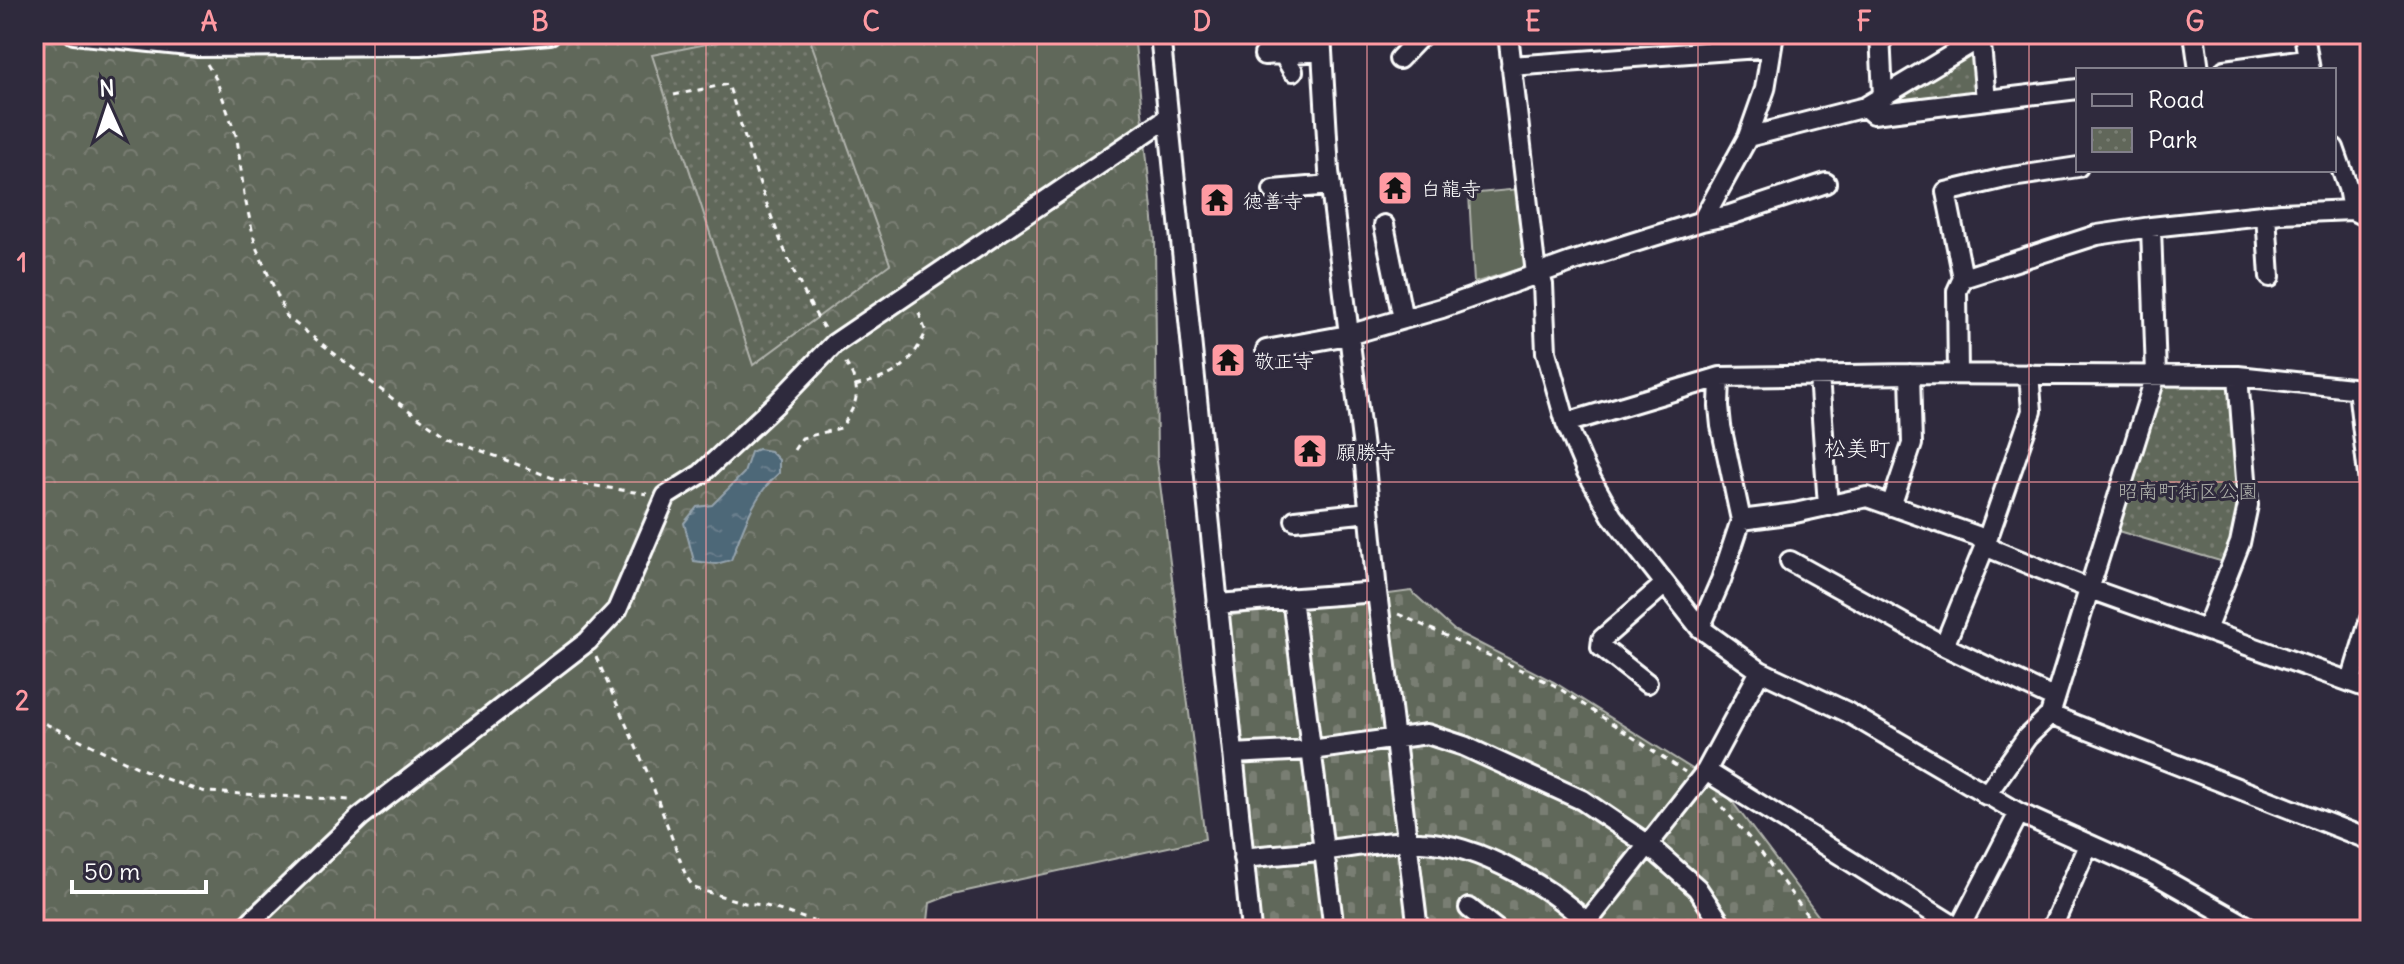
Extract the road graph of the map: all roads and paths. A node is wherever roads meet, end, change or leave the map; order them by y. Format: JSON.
{"nodes":[{"id":1,"x":74,"y":34,"type":"edge"},
{"id":2,"x":550,"y":34,"type":"edge"},
{"id":3,"x":1160,"y":34,"type":"edge"},
{"id":4,"x":1423,"y":34,"type":"edge"},
{"id":5,"x":1508,"y":34,"type":"edge"},
{"id":6,"x":1880,"y":34,"type":"edge"},
{"id":7,"x":2194,"y":34,"type":"edge"},
{"id":8,"x":2304,"y":34,"type":"edge"},
{"id":9,"x":1986,"y":35,"type":"edge"},
{"id":10,"x":1773,"y":41,"type":"edge"},
{"id":11,"x":1321,"y":43,"type":"edge"},
{"id":12,"x":198,"y":47,"type":"junction"},
{"id":13,"x":1399,"y":59,"type":"dead end"},
{"id":14,"x":2308,"y":64,"type":"edge"},
{"id":15,"x":1511,"y":66,"type":"junction"},
{"id":16,"x":2199,"y":68,"type":"edge"},
{"id":17,"x":2253,"y":68,"type":"edge"},
{"id":18,"x":1293,"y":71,"type":"dead end"},
{"id":19,"x":2076,"y":89,"type":"edge"},
{"id":20,"x":674,"y":95,"type":"dead end"},
{"id":21,"x":1883,"y":96,"type":"junction"},
{"id":22,"x":1986,"y":100,"type":"junction"},
{"id":23,"x":1865,"y":107,"type":"junction"},
{"id":24,"x":1166,"y":119,"type":"junction"},
{"id":25,"x":1748,"y":137,"type":"junction"},
{"id":26,"x":2336,"y":154,"type":"edge"},
{"id":27,"x":2076,"y":167,"type":"edge"},
{"id":28,"x":1826,"y":183,"type":"dead end"},
{"id":29,"x":1331,"y":185,"type":"junction"},
{"id":30,"x":1273,"y":190,"type":"dead end"},
{"id":31,"x":2352,"y":210,"type":"junction"},
{"id":32,"x":2266,"y":214,"type":"junction"},
{"id":33,"x":2370,"y":219,"type":"edge"},
{"id":34,"x":1702,"y":221,"type":"junction"},
{"id":35,"x":1384,"y":225,"type":"dead end"},
{"id":36,"x":2151,"y":227,"type":"junction"},
{"id":37,"x":1536,"y":274,"type":"junction"},
{"id":38,"x":2270,"y":277,"type":"dead end"},
{"id":39,"x":1963,"y":278,"type":"junction"},
{"id":40,"x":912,"y":291,"type":"junction"},
{"id":41,"x":1403,"y":319,"type":"junction"},
{"id":42,"x":1348,"y":335,"type":"junction"},
{"id":43,"x":834,"y":344,"type":"junction"},
{"id":44,"x":1266,"y":350,"type":"dead end"},
{"id":45,"x":1910,"y":374,"type":"junction"},
{"id":46,"x":1958,"y":374,"type":"junction"},
{"id":47,"x":2029,"y":374,"type":"junction"},
{"id":48,"x":1819,"y":375,"type":"junction"},
{"id":49,"x":2156,"y":375,"type":"junction"},
{"id":50,"x":2238,"y":376,"type":"junction"},
{"id":51,"x":1720,"y":377,"type":"junction"},
{"id":52,"x":855,"y":386,"type":"junction"},
{"id":53,"x":2364,"y":389,"type":"edge"},
{"id":54,"x":1566,"y":423,"type":"junction"},
{"id":55,"x":794,"y":450,"type":"dead end"},
{"id":56,"x":2370,"y":493,"type":"edge"},
{"id":57,"x":666,"y":496,"type":"junction"},
{"id":58,"x":1828,"y":506,"type":"junction"},
{"id":59,"x":1891,"y":506,"type":"junction"},
{"id":60,"x":1369,"y":512,"type":"junction"},
{"id":61,"x":1295,"y":520,"type":"dead end"},
{"id":62,"x":1741,"y":520,"type":"junction"},
{"id":63,"x":1986,"y":543,"type":"junction"},
{"id":64,"x":1790,"y":561,"type":"dead end"},
{"id":65,"x":1665,"y":584,"type":"junction"},
{"id":66,"x":2090,"y":589,"type":"junction"},
{"id":67,"x":1292,"y":598,"type":"junction"},
{"id":68,"x":1378,"y":599,"type":"junction"},
{"id":69,"x":1217,"y":604,"type":"junction"},
{"id":70,"x":2370,"y":619,"type":"edge"},
{"id":71,"x":1700,"y":628,"type":"junction"},
{"id":72,"x":2206,"y":630,"type":"junction"},
{"id":73,"x":588,"y":641,"type":"junction"},
{"id":74,"x":1944,"y":646,"type":"junction"},
{"id":75,"x":1760,"y":671,"type":"junction"},
{"id":76,"x":2351,"y":681,"type":"junction"},
{"id":77,"x":1647,"y":683,"type":"dead end"},
{"id":78,"x":2370,"y":689,"type":"edge"},
{"id":79,"x":2053,"y":707,"type":"junction"},
{"id":80,"x":34,"y":719,"type":"edge"},
{"id":81,"x":1396,"y":738,"type":"junction"},
{"id":82,"x":1311,"y":750,"type":"junction"},
{"id":83,"x":1233,"y":754,"type":"junction"},
{"id":84,"x":1702,"y":776,"type":"junction"},
{"id":85,"x":1986,"y":795,"type":"junction"},
{"id":86,"x":353,"y":800,"type":"dead end"},
{"id":87,"x":2019,"y":813,"type":"junction"},
{"id":88,"x":2370,"y":840,"type":"edge"},
{"id":89,"x":1409,"y":843,"type":"junction"},
{"id":90,"x":1647,"y":844,"type":"junction"},
{"id":91,"x":2088,"y":845,"type":"junction"},
{"id":92,"x":1324,"y":851,"type":"junction"},
{"id":93,"x":1243,"y":858,"type":"junction"},
{"id":94,"x":1469,"y":908,"type":"dead end"},
{"id":95,"x":1587,"y":927,"type":"edge"},
{"id":96,"x":242,"y":930,"type":"edge"},
{"id":97,"x":841,"y":930,"type":"edge"},
{"id":98,"x":1251,"y":930,"type":"edge"},
{"id":99,"x":1334,"y":930,"type":"edge"},
{"id":100,"x":1418,"y":930,"type":"edge"},
{"id":101,"x":1497,"y":930,"type":"edge"},
{"id":102,"x":1725,"y":930,"type":"edge"},
{"id":103,"x":1818,"y":930,"type":"edge"},
{"id":104,"x":1959,"y":930,"type":"edge"},
{"id":105,"x":2051,"y":930,"type":"edge"},
{"id":106,"x":2254,"y":930,"type":"edge"}],
"edges":[{"from":1,"to":12,"type":"street"},
{"from":2,"to":12,"type":"street"},
{"from":3,"to":24,"type":"street"},
{"from":4,"to":13,"type":"street"},
{"from":5,"to":15,"type":"street"},
{"from":6,"to":21,"type":"street"},
{"from":7,"to":16,"type":"street"},
{"from":8,"to":14,"type":"street"},
{"from":9,"to":21,"type":"street"},
{"from":9,"to":22,"type":"street"},
{"from":10,"to":15,"type":"street"},
{"from":10,"to":25,"type":"street"},
{"from":11,"to":18,"type":"street"},
{"from":11,"to":29,"type":"street"},
{"from":12,"to":57,"type":"path"},
{"from":14,"to":17,"type":"street"},
{"from":15,"to":37,"type":"street"},
{"from":19,"to":22,"type":"street"},
{"from":20,"to":43,"type":"path"},
{"from":21,"to":23,"type":"street"},
{"from":22,"to":23,"type":"street"},
{"from":23,"to":25,"type":"street"},
{"from":24,"to":40,"type":"street"},
{"from":24,"to":69,"type":"street"},
{"from":25,"to":34,"type":"street"},
{"from":26,"to":31,"type":"street"},
{"from":27,"to":39,"type":"street"},
{"from":28,"to":34,"type":"street"},
{"from":29,"to":30,"type":"street"},
{"from":29,"to":42,"type":"street"},
{"from":31,"to":32,"type":"street"},
{"from":31,"to":33,"type":"street"},
{"from":32,"to":36,"type":"street"},
{"from":32,"to":38,"type":"street"},
{"from":34,"to":37,"type":"street"},
{"from":35,"to":41,"type":"street"},
{"from":36,"to":39,"type":"street"},
{"from":36,"to":49,"type":"street"},
{"from":37,"to":41,"type":"street"},
{"from":37,"to":54,"type":"street"},
{"from":39,"to":46,"type":"street"},
{"from":40,"to":43,"type":"street"},
{"from":40,"to":52,"type":"path"},
{"from":41,"to":42,"type":"street"},
{"from":42,"to":44,"type":"street"},
{"from":42,"to":60,"type":"street"},
{"from":43,"to":52,"type":"path"},
{"from":43,"to":57,"type":"street"},
{"from":45,"to":46,"type":"street"},
{"from":45,"to":48,"type":"street"},
{"from":45,"to":59,"type":"street"},
{"from":46,"to":47,"type":"street"},
{"from":47,"to":49,"type":"street"},
{"from":47,"to":63,"type":"street"},
{"from":48,"to":51,"type":"street"},
{"from":48,"to":58,"type":"street"},
{"from":49,"to":50,"type":"street"},
{"from":49,"to":66,"type":"street"},
{"from":50,"to":53,"type":"street"},
{"from":50,"to":72,"type":"street"},
{"from":51,"to":54,"type":"street"},
{"from":51,"to":62,"type":"street"},
{"from":52,"to":55,"type":"path"},
{"from":53,"to":56,"type":"street"},
{"from":54,"to":65,"type":"street"},
{"from":57,"to":73,"type":"street"},
{"from":58,"to":59,"type":"street"},
{"from":58,"to":62,"type":"street"},
{"from":59,"to":63,"type":"street"},
{"from":60,"to":61,"type":"street"},
{"from":60,"to":68,"type":"street"},
{"from":62,"to":71,"type":"street"},
{"from":63,"to":66,"type":"street"},
{"from":63,"to":74,"type":"street"},
{"from":64,"to":74,"type":"street"},
{"from":65,"to":71,"type":"street"},
{"from":65,"to":77,"type":"street"},
{"from":66,"to":72,"type":"street"},
{"from":66,"to":79,"type":"street"},
{"from":67,"to":68,"type":"street"},
{"from":67,"to":69,"type":"street"},
{"from":67,"to":82,"type":"street"},
{"from":68,"to":81,"type":"street"},
{"from":68,"to":84,"type":"path"},
{"from":69,"to":83,"type":"street"},
{"from":70,"to":76,"type":"street"},
{"from":71,"to":75,"type":"street"},
{"from":72,"to":76,"type":"street"},
{"from":73,"to":96,"type":"street"},
{"from":73,"to":97,"type":"path"},
{"from":74,"to":79,"type":"street"},
{"from":75,"to":84,"type":"street"},
{"from":75,"to":85,"type":"street"},
{"from":76,"to":78,"type":"street"},
{"from":79,"to":85,"type":"street"},
{"from":79,"to":88,"type":"street"},
{"from":80,"to":86,"type":"path"},
{"from":81,"to":82,"type":"street"},
{"from":81,"to":89,"type":"street"},
{"from":81,"to":90,"type":"street"},
{"from":82,"to":83,"type":"street"},
{"from":82,"to":92,"type":"street"},
{"from":83,"to":93,"type":"street"},
{"from":84,"to":90,"type":"street"},
{"from":84,"to":103,"type":"path"},
{"from":84,"to":104,"type":"street"},
{"from":85,"to":87,"type":"street"},
{"from":87,"to":91,"type":"street"},
{"from":87,"to":104,"type":"street"},
{"from":89,"to":92,"type":"street"},
{"from":89,"to":95,"type":"street"},
{"from":89,"to":100,"type":"street"},
{"from":90,"to":95,"type":"street"},
{"from":90,"to":102,"type":"street"},
{"from":91,"to":105,"type":"street"},
{"from":91,"to":106,"type":"street"},
{"from":92,"to":93,"type":"street"},
{"from":92,"to":99,"type":"street"},
{"from":93,"to":98,"type":"street"},
{"from":94,"to":101,"type":"street"}]}
